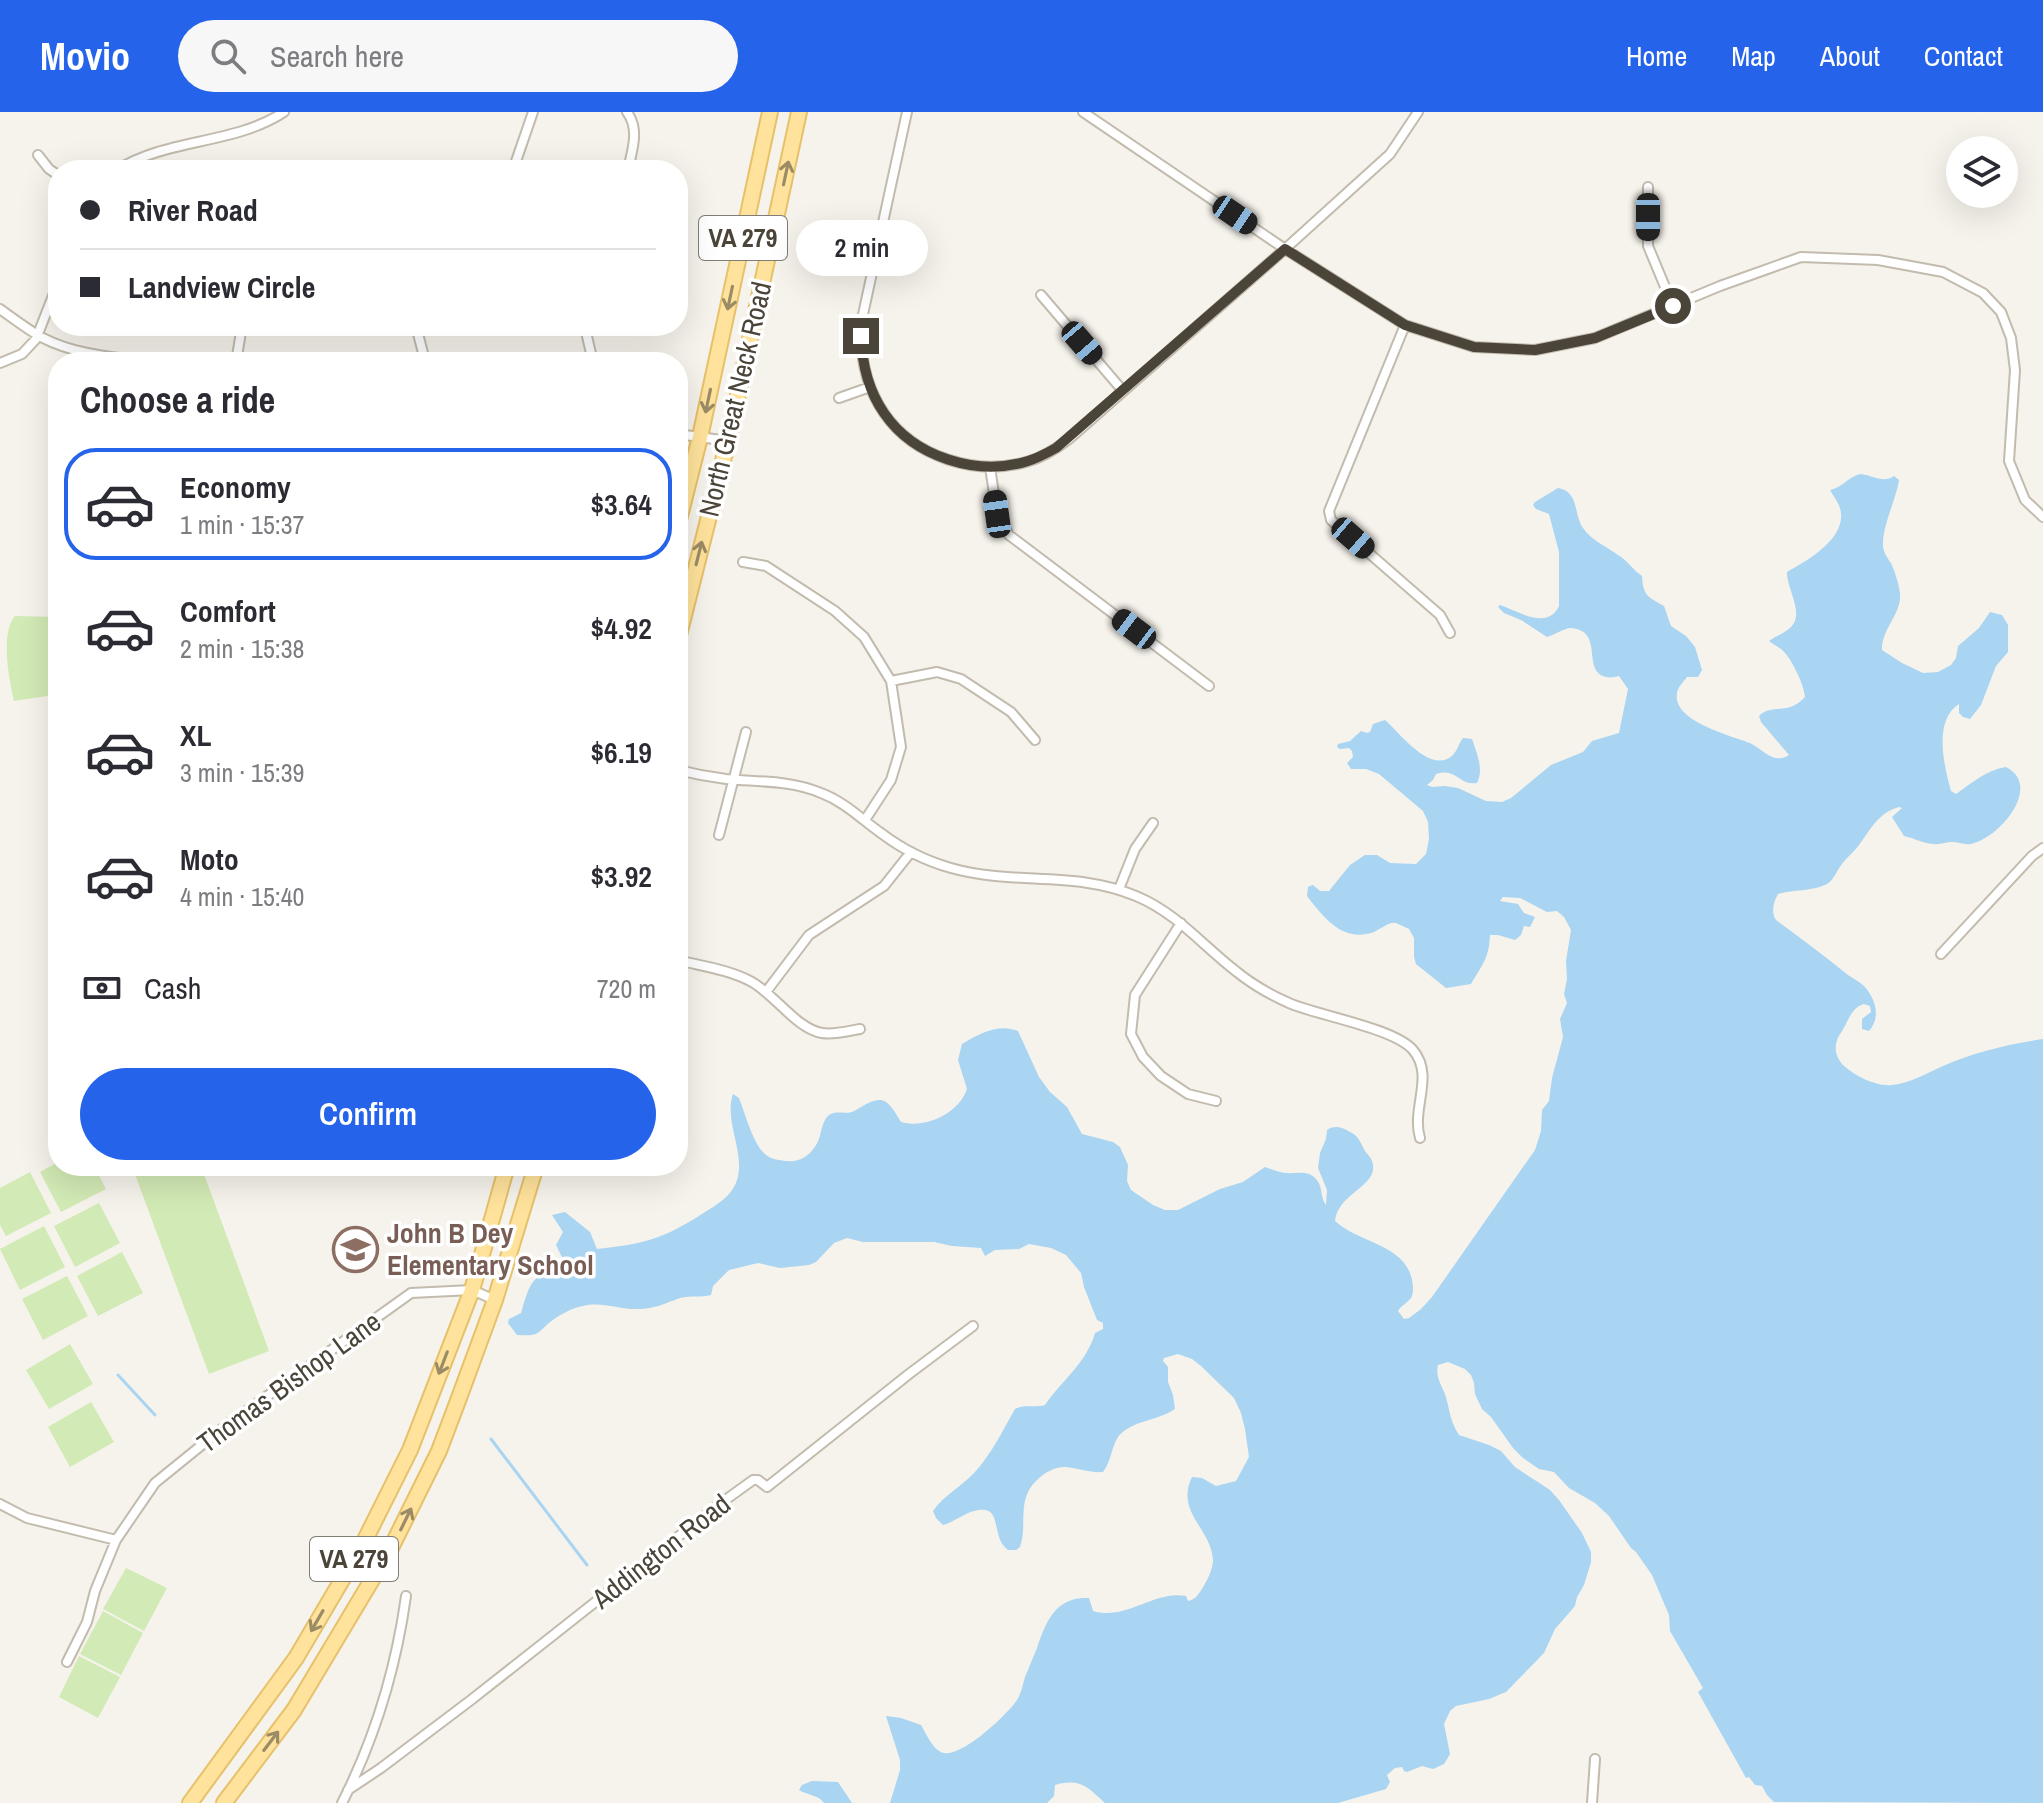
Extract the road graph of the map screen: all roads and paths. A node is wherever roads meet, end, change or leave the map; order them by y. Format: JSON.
{"nodes":[{"id":1,"x":284,"y":112,"type":"edge"},
{"id":2,"x":533,"y":112,"type":"edge"},
{"id":3,"x":627,"y":112,"type":"edge"},
{"id":4,"x":770,"y":112,"type":"edge"},
{"id":5,"x":799,"y":112,"type":"edge"},
{"id":6,"x":907,"y":112,"type":"edge"},
{"id":7,"x":1083,"y":112,"type":"edge"},
{"id":8,"x":1418,"y":112,"type":"edge"},
{"id":9,"x":38,"y":155,"type":"dead end"},
{"id":10,"x":137,"y":160,"type":"edge"},
{"id":11,"x":516,"y":160,"type":"edge"},
{"id":12,"x":630,"y":160,"type":"edge"},
{"id":13,"x":48,"y":168,"type":"edge"},
{"id":14,"x":1648,"y":187,"type":"dead end"},
{"id":15,"x":1285,"y":249,"type":"junction"},
{"id":16,"x":1041,"y":295,"type":"dead end"},
{"id":17,"x":1673,"y":306,"type":"junction"},
{"id":18,"x":48,"y":308,"type":"edge"},
{"id":19,"x":0,"y":309,"type":"edge"},
{"id":20,"x":1405,"y":325,"type":"junction"},
{"id":21,"x":37,"y":335,"type":"junction"},
{"id":22,"x":80,"y":352,"type":"edge"},
{"id":23,"x":0,"y":363,"type":"edge"},
{"id":24,"x":870,"y":387,"type":"junction"},
{"id":25,"x":1123,"y":391,"type":"junction"},
{"id":26,"x":839,"y":398,"type":"dead end"},
{"id":27,"x":688,"y":435,"type":"edge"},
{"id":28,"x":700,"y":437,"type":"junction"},
{"id":29,"x":728,"y":441,"type":"junction"},
{"id":30,"x":990,"y":467,"type":"junction"},
{"id":31,"x":688,"y":484,"type":"edge"},
{"id":32,"x":2043,"y":517,"type":"edge"},
{"id":33,"x":743,"y":562,"type":"dead end"},
{"id":34,"x":688,"y":599,"type":"edge"},
{"id":35,"x":1450,"y":633,"type":"dead end"},
{"id":36,"x":891,"y":681,"type":"junction"},
{"id":37,"x":1209,"y":686,"type":"dead end"},
{"id":38,"x":746,"y":732,"type":"dead end"},
{"id":39,"x":1035,"y":740,"type":"dead end"},
{"id":40,"x":688,"y":772,"type":"edge"},
{"id":41,"x":734,"y":779,"type":"junction"},
{"id":42,"x":865,"y":820,"type":"junction"},
{"id":43,"x":1153,"y":823,"type":"dead end"},
{"id":44,"x":719,"y":835,"type":"dead end"},
{"id":45,"x":2043,"y":848,"type":"edge"},
{"id":46,"x":911,"y":852,"type":"junction"},
{"id":47,"x":1119,"y":889,"type":"junction"},
{"id":48,"x":1181,"y":923,"type":"junction"},
{"id":49,"x":1941,"y":954,"type":"dead end"},
{"id":50,"x":688,"y":962,"type":"edge"},
{"id":51,"x":766,"y":992,"type":"junction"},
{"id":52,"x":860,"y":1029,"type":"dead end"},
{"id":53,"x":1216,"y":1101,"type":"dead end"},
{"id":54,"x":1420,"y":1138,"type":"dead end"},
{"id":55,"x":504,"y":1176,"type":"edge"},
{"id":56,"x":533,"y":1176,"type":"edge"},
{"id":57,"x":472,"y":1290,"type":"junction"},
{"id":58,"x":495,"y":1300,"type":"junction"},
{"id":59,"x":973,"y":1326,"type":"dead end"},
{"id":60,"x":0,"y":1504,"type":"edge"},
{"id":61,"x":116,"y":1540,"type":"junction"},
{"id":62,"x":406,"y":1596,"type":"dead end"},
{"id":63,"x":67,"y":1662,"type":"dead end"},
{"id":64,"x":1595,"y":1759,"type":"dead end"},
{"id":65,"x":348,"y":1790,"type":"junction"},
{"id":66,"x":190,"y":1803,"type":"edge"},
{"id":67,"x":224,"y":1803,"type":"edge"},
{"id":68,"x":342,"y":1803,"type":"edge"},
{"id":69,"x":1592,"y":1803,"type":"edge"}],
"edges":[{"from":1,"to":10,"type":"street"},
{"from":2,"to":11,"type":"street"},
{"from":3,"to":12,"type":"street"},
{"from":4,"to":28,"type":"main road","name":"North Great Neck Road","number":"VA 279","one_way":true},
{"from":29,"to":5,"type":"main road","name":"North Great Neck Road","number":"VA 279","one_way":true},
{"from":6,"to":24,"type":"street"},
{"from":7,"to":15,"type":"street"},
{"from":8,"to":15,"type":"street"},
{"from":9,"to":13,"type":"street"},
{"from":14,"to":17,"type":"street"},
{"from":15,"to":20,"type":"street"},
{"from":15,"to":25,"type":"street"},
{"from":16,"to":25,"type":"street"},
{"from":17,"to":20,"type":"street"},
{"from":17,"to":32,"type":"street"},
{"from":18,"to":21,"type":"street"},
{"from":19,"to":21,"type":"street"},
{"from":20,"to":35,"type":"street"},
{"from":21,"to":22,"type":"street"},
{"from":21,"to":23,"type":"street"},
{"from":24,"to":26,"type":"street"},
{"from":24,"to":30,"type":"street"},
{"from":25,"to":30,"type":"street"},
{"from":27,"to":28,"type":"street"},
{"from":28,"to":29,"type":"street"},
{"from":28,"to":31,"type":"main road","name":"North Great Neck Road","number":"VA 279"},
{"from":34,"to":29,"type":"main road","name":"North Great Neck Road","number":"VA 279","one_way":true},
{"from":30,"to":37,"type":"street"},
{"from":33,"to":36,"type":"street"},
{"from":36,"to":39,"type":"street"},
{"from":36,"to":42,"type":"street"},
{"from":38,"to":41,"type":"street"},
{"from":40,"to":41,"type":"street"},
{"from":41,"to":42,"type":"street"},
{"from":41,"to":44,"type":"street"},
{"from":42,"to":46,"type":"street"},
{"from":43,"to":47,"type":"street"},
{"from":45,"to":49,"type":"street"},
{"from":46,"to":47,"type":"street"},
{"from":46,"to":51,"type":"street"},
{"from":47,"to":48,"type":"street"},
{"from":48,"to":53,"type":"street"},
{"from":48,"to":54,"type":"street"},
{"from":50,"to":51,"type":"street"},
{"from":51,"to":52,"type":"street"},
{"from":55,"to":57,"type":"main road","number":"VA 279"},
{"from":56,"to":58,"type":"main road","number":"VA 279"},
{"from":57,"to":58,"type":"street","name":"Thomas Bishop Lane"},
{"from":57,"to":61,"type":"street","name":"Thomas Bishop Lane"},
{"from":57,"to":66,"type":"main road","number":"VA 279","one_way":true},
{"from":67,"to":58,"type":"main road","number":"VA 279","one_way":true},
{"from":59,"to":65,"type":"street","name":"Addington Road"},
{"from":60,"to":61,"type":"street"},
{"from":61,"to":63,"type":"street","name":"Thomas Bishop Lane"},
{"from":62,"to":65,"type":"street"},
{"from":64,"to":69,"type":"street"},
{"from":65,"to":68,"type":"street"}]}
